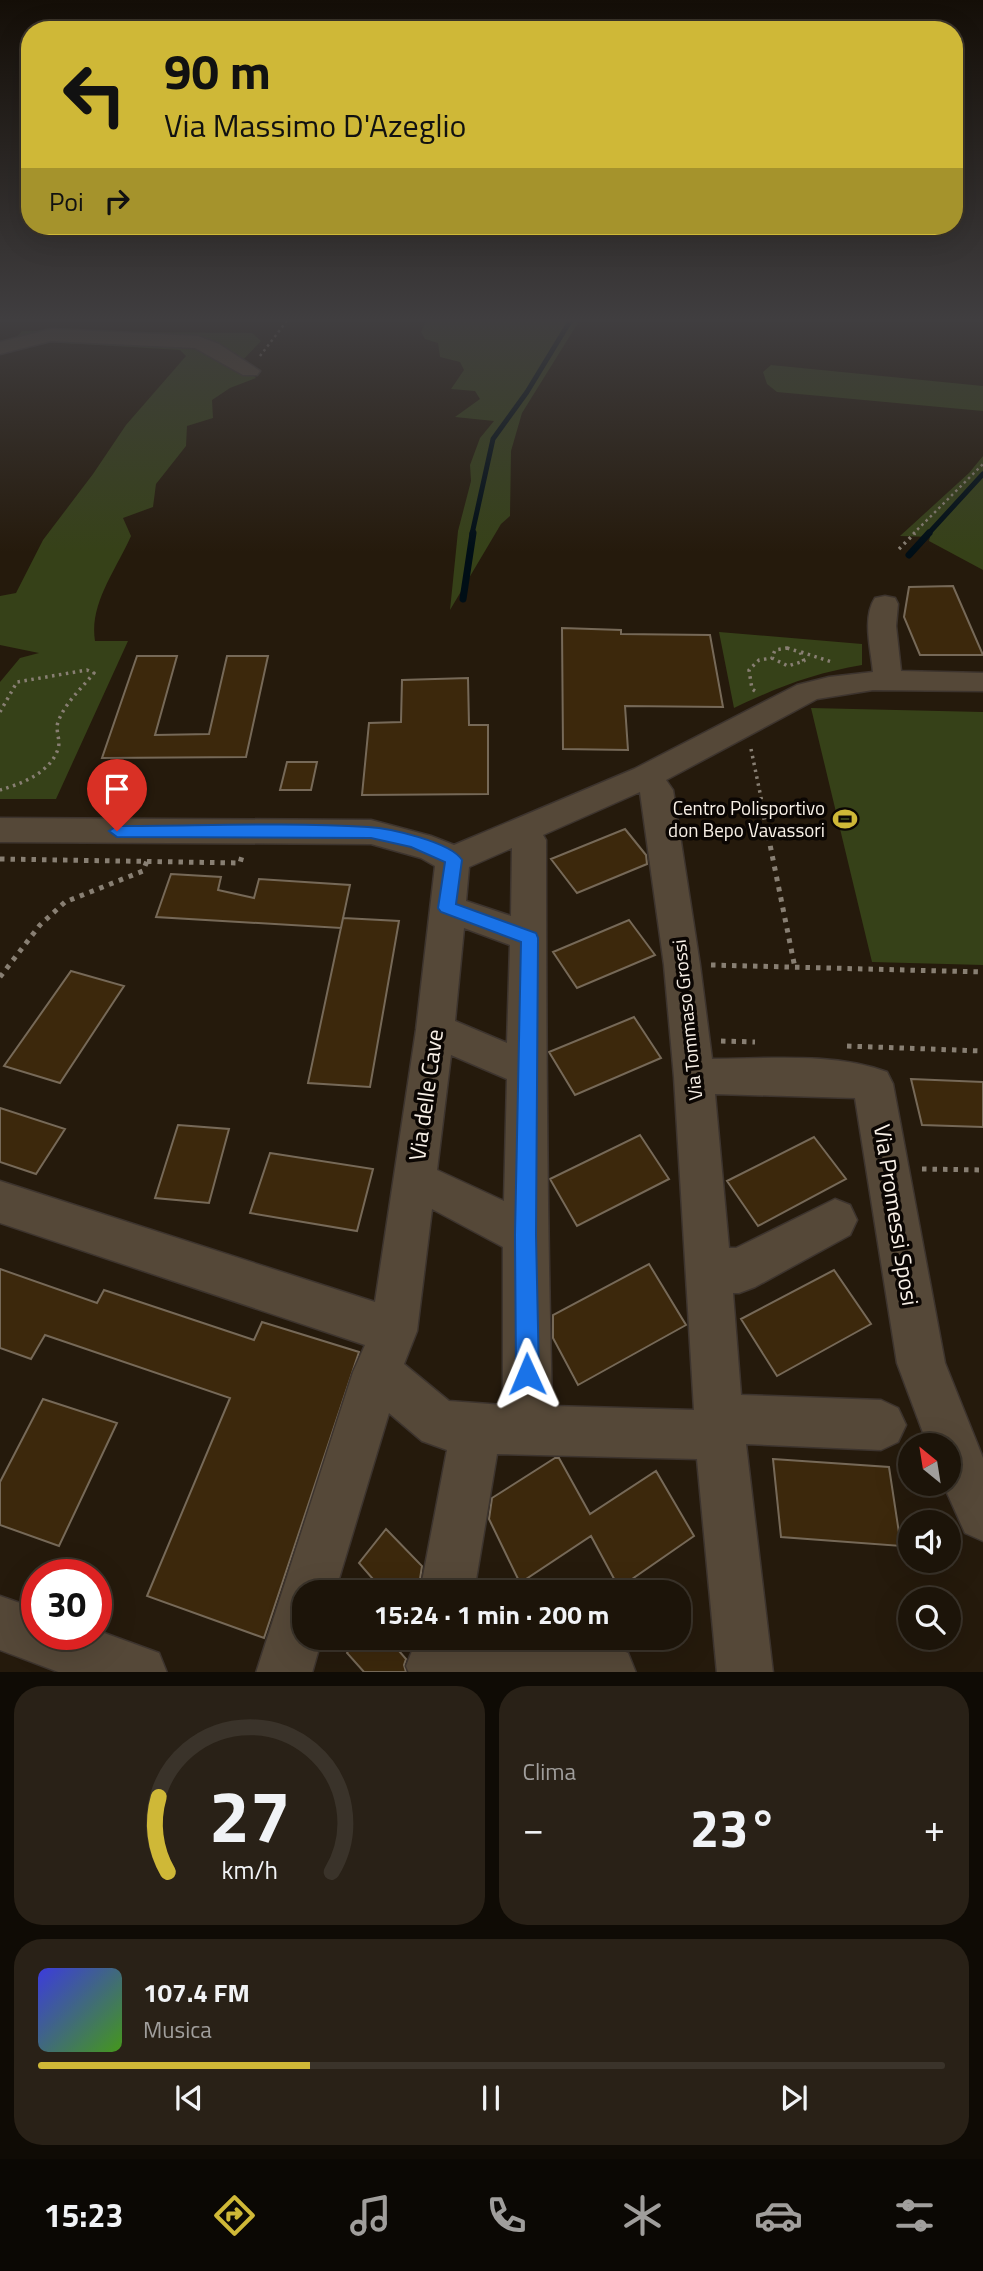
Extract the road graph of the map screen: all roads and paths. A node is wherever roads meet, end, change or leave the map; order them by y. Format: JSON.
{"nodes":[{"id":1,"x":983,"y":464,"type":"edge"},
{"id":2,"x":899,"y":549,"type":"dead end"},
{"id":3,"x":884,"y":604,"type":"dead end"},
{"id":4,"x":772,"y":658,"type":"junction"},
{"id":5,"x":888,"y":680,"type":"junction"},
{"id":6,"x":983,"y":682,"type":"edge"},
{"id":7,"x":760,"y":695,"type":"dead end"},
{"id":8,"x":0,"y":712,"type":"edge"},
{"id":9,"x":746,"y":725,"type":"junction"},
{"id":10,"x":645,"y":777,"type":"junction"},
{"id":11,"x":0,"y":790,"type":"edge"},
{"id":12,"x":523,"y":829,"type":"junction"},
{"id":13,"x":0,"y":830,"type":"edge"},
{"id":14,"x":453,"y":860,"type":"junction"},
{"id":15,"x":146,"y":861,"type":"dead end"},
{"id":16,"x":447,"y":908,"type":"junction"},
{"id":17,"x":530,"y":938,"type":"junction"},
{"id":18,"x":682,"y":965,"type":"junction"},
{"id":19,"x":795,"y":968,"type":"junction"},
{"id":20,"x":983,"y":972,"type":"edge"},
{"id":21,"x":0,"y":977,"type":"edge"},
{"id":22,"x":435,"y":1030,"type":"junction"},
{"id":23,"x":527,"y":1070,"type":"junction"},
{"id":24,"x":694,"y":1077,"type":"junction"},
{"id":25,"x":889,"y":1169,"type":"junction"},
{"id":26,"x":983,"y":1170,"type":"edge"},
{"id":27,"x":414,"y":1184,"type":"junction"},
{"id":28,"x":0,"y":1202,"type":"edge"},
{"id":29,"x":835,"y":1220,"type":"dead end"},
{"id":30,"x":525,"y":1235,"type":"junction"},
{"id":31,"x":708,"y":1269,"type":"junction"},
{"id":32,"x":386,"y":1351,"type":"junction"},
{"id":33,"x":881,"y":1425,"type":"dead end"},
{"id":34,"x":720,"y":1428,"type":"junction"},
{"id":35,"x":476,"y":1429,"type":"junction"},
{"id":36,"x":528,"y":1430,"type":"junction"},
{"id":37,"x":983,"y":1515,"type":"edge"},
{"id":38,"x":313,"y":1580,"type":"edge"},
{"id":39,"x":449,"y":1580,"type":"edge"},
{"id":40,"x":0,"y":1623,"type":"edge"},
{"id":41,"x":292,"y":1645,"type":"edge"},
{"id":42,"x":436,"y":1659,"type":"edge"},
{"id":43,"x":139,"y":1672,"type":"edge"},
{"id":44,"x":284,"y":1672,"type":"edge"},
{"id":45,"x":608,"y":1672,"type":"edge"},
{"id":46,"x":753,"y":1672,"type":"edge"}],
"edges":[{"from":1,"to":2,"type":"path"},
{"from":3,"to":5,"type":"street"},
{"from":4,"to":4,"type":"path"},
{"from":4,"to":7,"type":"path"},
{"from":5,"to":6,"type":"street"},
{"from":5,"to":9,"type":"street"},
{"from":8,"to":11,"type":"path"},
{"from":9,"to":10,"type":"street"},
{"from":9,"to":19,"type":"path"},
{"from":10,"to":12,"type":"street"},
{"from":10,"to":18,"type":"street","name":"Via Tommaso Grossi"},
{"from":12,"to":14,"type":"street"},
{"from":12,"to":17,"type":"street"},
{"from":13,"to":14,"type":"street"},
{"from":14,"to":16,"type":"street","name":"Via delle Cave"},
{"from":15,"to":21,"type":"path"},
{"from":16,"to":17,"type":"street"},
{"from":16,"to":22,"type":"street","name":"Via delle Cave"},
{"from":17,"to":23,"type":"street"},
{"from":18,"to":19,"type":"path"},
{"from":18,"to":24,"type":"street","name":"Via Tommaso Grossi"},
{"from":19,"to":20,"type":"path"},
{"from":22,"to":23,"type":"street"},
{"from":22,"to":27,"type":"street","name":"Via delle Cave"},
{"from":23,"to":30,"type":"street"},
{"from":24,"to":25,"type":"street","name":"Via Promessi Sposi"},
{"from":24,"to":31,"type":"street","name":"Via Tommaso Grossi"},
{"from":25,"to":26,"type":"path"},
{"from":25,"to":37,"type":"street","name":"Via Promessi Sposi"},
{"from":27,"to":30,"type":"street"},
{"from":27,"to":32,"type":"street","name":"Via delle Cave"},
{"from":28,"to":32,"type":"street"},
{"from":29,"to":31,"type":"street"},
{"from":30,"to":36,"type":"street"},
{"from":31,"to":34,"type":"street","name":"Via Tommaso Grossi"},
{"from":32,"to":35,"type":"street"},
{"from":32,"to":38,"type":"street","name":"Via delle Cave"},
{"from":33,"to":34,"type":"street"},
{"from":34,"to":36,"type":"street"},
{"from":34,"to":46,"type":"street","name":"Via Tommaso Grossi"},
{"from":35,"to":36,"type":"street"},
{"from":35,"to":39,"type":"street"},
{"from":40,"to":43,"type":"street"},
{"from":41,"to":44,"type":"street"},
{"from":42,"to":45,"type":"street"}]}
